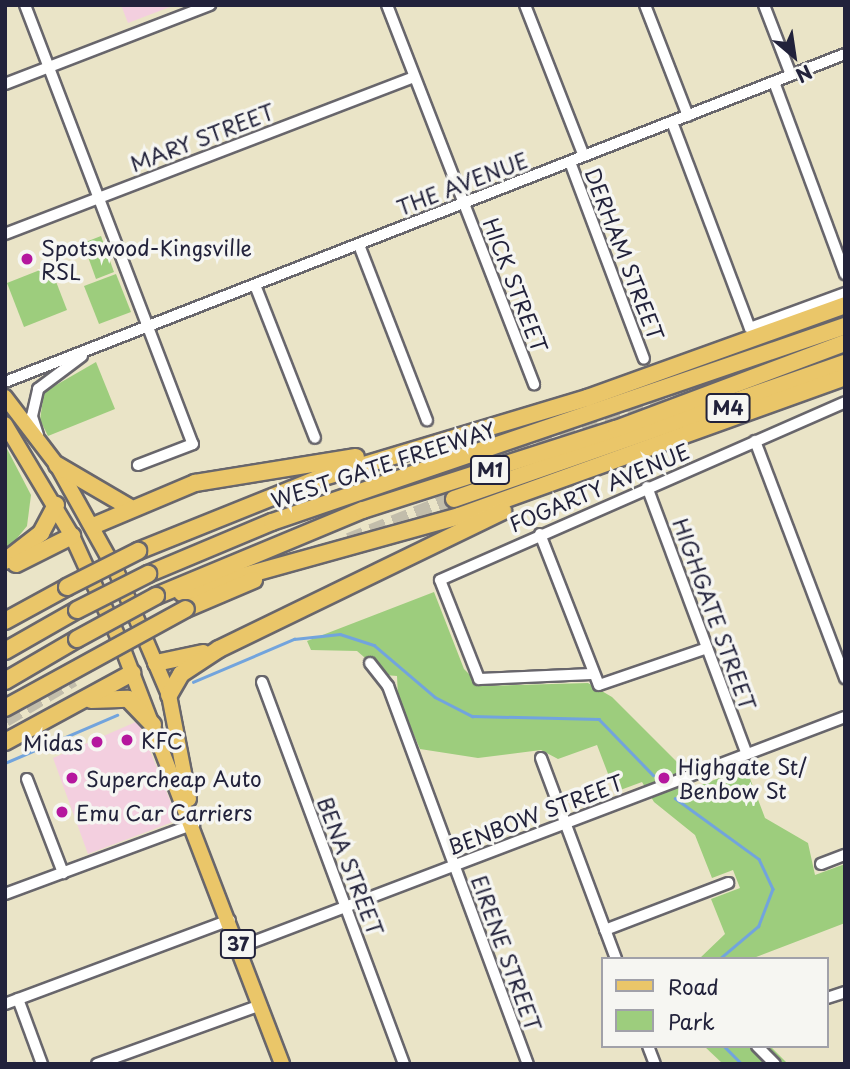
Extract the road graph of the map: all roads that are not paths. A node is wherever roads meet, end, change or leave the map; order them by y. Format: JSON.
{"nodes":[{"id":1,"x":25,"y":5,"type":"edge"},
{"id":2,"x":210,"y":5,"type":"edge"},
{"id":3,"x":387,"y":5,"type":"edge"},
{"id":4,"x":525,"y":5,"type":"edge"},
{"id":5,"x":645,"y":5,"type":"edge"},
{"id":6,"x":764,"y":5,"type":"edge"},
{"id":7,"x":845,"y":54,"type":"edge"},
{"id":8,"x":49,"y":67,"type":"junction"},
{"id":9,"x":792,"y":75,"type":"junction"},
{"id":10,"x":413,"y":77,"type":"junction"},
{"id":11,"x":774,"y":82,"type":"junction"},
{"id":12,"x":5,"y":84,"type":"edge"},
{"id":13,"x":688,"y":116,"type":"junction"},
{"id":14,"x":672,"y":122,"type":"junction"},
{"id":15,"x":584,"y":156,"type":"junction"},
{"id":16,"x":570,"y":162,"type":"junction"},
{"id":17,"x":98,"y":198,"type":"junction"},
{"id":18,"x":463,"y":202,"type":"junction"},
{"id":19,"x":5,"y":234,"type":"edge"},
{"id":20,"x":359,"y":245,"type":"junction"},
{"id":21,"x":845,"y":274,"type":"edge"},
{"id":22,"x":255,"y":285,"type":"junction"},
{"id":23,"x":845,"y":293,"type":"edge"},
{"id":24,"x":845,"y":305,"type":"edge"},
{"id":25,"x":845,"y":315,"type":"edge"},
{"id":26,"x":845,"y":326,"type":"edge"},
{"id":27,"x":147,"y":327,"type":"junction"},
{"id":28,"x":845,"y":343,"type":"edge"},
{"id":29,"x":92,"y":348,"type":"junction"},
{"id":30,"x":787,"y":348,"type":"junction"},
{"id":31,"x":644,"y":359,"type":"dead end"},
{"id":32,"x":845,"y":363,"type":"edge"},
{"id":33,"x":845,"y":377,"type":"edge"},
{"id":34,"x":5,"y":382,"type":"edge"},
{"id":35,"x":534,"y":384,"type":"dead end"},
{"id":36,"x":5,"y":397,"type":"edge"},
{"id":37,"x":587,"y":398,"type":"junction"},
{"id":38,"x":845,"y":402,"type":"edge"},
{"id":39,"x":427,"y":420,"type":"dead end"},
{"id":40,"x":5,"y":424,"type":"edge"},
{"id":41,"x":316,"y":438,"type":"dead end"},
{"id":42,"x":40,"y":441,"type":"junction"},
{"id":43,"x":755,"y":441,"type":"junction"},
{"id":44,"x":657,"y":449,"type":"junction"},
{"id":45,"x":57,"y":465,"type":"junction"},
{"id":46,"x":138,"y":465,"type":"dead end"},
{"id":47,"x":648,"y":487,"type":"junction"},
{"id":48,"x":454,"y":499,"type":"tunnel mouth"},
{"id":49,"x":56,"y":505,"type":"junction"},
{"id":50,"x":129,"y":508,"type":"junction"},
{"id":51,"x":93,"y":526,"type":"junction"},
{"id":52,"x":395,"y":532,"type":"junction"},
{"id":53,"x":540,"y":534,"type":"junction"},
{"id":54,"x":72,"y":536,"type":"junction"},
{"id":55,"x":5,"y":561,"type":"edge"},
{"id":56,"x":5,"y":570,"type":"edge"},
{"id":57,"x":156,"y":599,"type":"junction"},
{"id":58,"x":5,"y":621,"type":"edge"},
{"id":59,"x":708,"y":648,"type":"junction"},
{"id":60,"x":219,"y":649,"type":"junction"},
{"id":61,"x":5,"y":651,"type":"edge"},
{"id":62,"x":156,"y":663,"type":"junction"},
{"id":63,"x":370,"y":663,"type":"dead end"},
{"id":64,"x":132,"y":673,"type":"junction"},
{"id":65,"x":595,"y":678,"type":"junction"},
{"id":66,"x":845,"y":678,"type":"edge"},
{"id":67,"x":5,"y":681,"type":"edge"},
{"id":68,"x":262,"y":682,"type":"dead end"},
{"id":69,"x":169,"y":695,"type":"junction"},
{"id":70,"x":5,"y":708,"type":"edge"},
{"id":71,"x":63,"y":710,"type":"junction"},
{"id":72,"x":845,"y":717,"type":"edge"},
{"id":73,"x":153,"y":725,"type":"junction"},
{"id":74,"x":5,"y":742,"type":"edge"},
{"id":75,"x":747,"y":754,"type":"junction"},
{"id":76,"x":541,"y":758,"type":"dead end"},
{"id":77,"x":27,"y":779,"type":"dead end"},
{"id":78,"x":566,"y":823,"type":"junction"},
{"id":79,"x":194,"y":824,"type":"junction"},
{"id":80,"x":845,"y":855,"type":"edge"},
{"id":81,"x":821,"y":864,"type":"dead end"},
{"id":82,"x":454,"y":866,"type":"junction"},
{"id":83,"x":63,"y":873,"type":"junction"},
{"id":84,"x":728,"y":883,"type":"dead end"},
{"id":85,"x":5,"y":894,"type":"edge"},
{"id":86,"x":346,"y":907,"type":"junction"},
{"id":87,"x":230,"y":920,"type":"junction"},
{"id":88,"x":605,"y":930,"type":"junction"},
{"id":89,"x":240,"y":947,"type":"junction"},
{"id":90,"x":615,"y":957,"type":"edge"},
{"id":91,"x":18,"y":999,"type":"junction"},
{"id":92,"x":5,"y":1004,"type":"edge"},
{"id":93,"x":261,"y":1005,"type":"junction"},
{"id":94,"x":759,"y":1048,"type":"edge"},
{"id":95,"x":42,"y":1064,"type":"edge"},
{"id":96,"x":97,"y":1064,"type":"edge"},
{"id":97,"x":282,"y":1064,"type":"edge"},
{"id":98,"x":404,"y":1064,"type":"edge"},
{"id":99,"x":528,"y":1064,"type":"edge"},
{"id":100,"x":775,"y":1064,"type":"edge"}],
"edges":[{"from":1,"to":8,"type":"street"},
{"from":2,"to":8,"type":"street"},
{"from":3,"to":10,"type":"street","name":"HICK STREET"},
{"from":4,"to":15,"type":"street"},
{"from":5,"to":13,"type":"street"},
{"from":6,"to":9,"type":"street"},
{"from":7,"to":9,"type":"street","name":"THE AVENUE"},
{"from":8,"to":12,"type":"street"},
{"from":8,"to":17,"type":"street"},
{"from":9,"to":11,"type":"street","name":"THE AVENUE"},
{"from":10,"to":17,"type":"street","name":"MARY STREET"},
{"from":10,"to":18,"type":"street","name":"HICK STREET"},
{"from":11,"to":13,"type":"street","name":"THE AVENUE"},
{"from":11,"to":21,"type":"street"},
{"from":13,"to":14,"type":"street","name":"THE AVENUE"},
{"from":14,"to":15,"type":"street","name":"THE AVENUE"},
{"from":14,"to":23,"type":"street"},
{"from":15,"to":16,"type":"street","name":"THE AVENUE"},
{"from":16,"to":18,"type":"street","name":"THE AVENUE"},
{"from":16,"to":31,"type":"street","name":"DERHAM STREET"},
{"from":17,"to":19,"type":"street","name":"MARY STREET"},
{"from":17,"to":27,"type":"street"},
{"from":18,"to":20,"type":"street","name":"THE AVENUE"},
{"from":18,"to":35,"type":"street","name":"HICK STREET"},
{"from":20,"to":22,"type":"street","name":"THE AVENUE"},
{"from":20,"to":39,"type":"street"},
{"from":22,"to":27,"type":"street","name":"THE AVENUE"},
{"from":22,"to":41,"type":"street"},
{"from":24,"to":37,"type":"highway","number":"M1"},
{"from":25,"to":30,"type":"highway","number":"M1"},
{"from":26,"to":30,"type":"highway","number":"M1"},
{"from":27,"to":29,"type":"street","name":"THE AVENUE"},
{"from":27,"to":46,"type":"street"},
{"from":28,"to":57,"type":"highway","number":"M1"},
{"from":29,"to":34,"type":"street","name":"THE AVENUE"},
{"from":29,"to":42,"type":"street","name":"THE AVENUE"},
{"from":30,"to":61,"type":"highway","name":"WEST GATE FREEWAY","number":"M1","bridge":true},
{"from":32,"to":48,"type":"highway","number":"M4"},
{"from":33,"to":44,"type":"highway","number":"M1"},
{"from":36,"to":42,"type":"main road","number":"37"},
{"from":37,"to":50,"type":"highway"},
{"from":37,"to":58,"type":"highway","number":"M1","bridge":true},
{"from":38,"to":43,"type":"street","name":"FOGARTY AVENUE"},
{"from":40,"to":49,"type":"main road","number":"37"},
{"from":42,"to":45,"type":"main road","number":"37"},
{"from":43,"to":47,"type":"street","name":"FOGARTY AVENUE"},
{"from":43,"to":66,"type":"street"},
{"from":44,"to":52,"type":"highway","number":"M1"},
{"from":44,"to":60,"type":"highway"},
{"from":45,"to":50,"type":"highway"},
{"from":45,"to":51,"type":"main road","number":"37"},
{"from":47,"to":53,"type":"street","name":"FOGARTY AVENUE"},
{"from":47,"to":59,"type":"street","name":"HIGHGATE STREET"},
{"from":49,"to":54,"type":"main road","number":"37"},
{"from":49,"to":55,"type":"highway"},
{"from":50,"to":51,"type":"highway"},
{"from":51,"to":54,"type":"main road"},
{"from":51,"to":62,"type":"main road","number":"37"},
{"from":52,"to":57,"type":"highway","number":"M1"},
{"from":52,"to":70,"type":"highway","bridge":true},
{"from":53,"to":65,"type":"street"},
{"from":53,"to":65,"type":"street","name":"FOGARTY AVENUE"},
{"from":54,"to":56,"type":"highway"},
{"from":54,"to":64,"type":"main road","number":"37"},
{"from":57,"to":67,"type":"highway","number":"M1","bridge":true},
{"from":59,"to":65,"type":"street"},
{"from":59,"to":75,"type":"street","name":"HIGHGATE STREET"},
{"from":60,"to":62,"type":"highway"},
{"from":60,"to":69,"type":"highway"},
{"from":62,"to":64,"type":"main road"},
{"from":62,"to":69,"type":"main road","number":"37"},
{"from":63,"to":82,"type":"street","name":"EIRENE STREET"},
{"from":64,"to":71,"type":"highway"},
{"from":64,"to":73,"type":"main road","number":"37"},
{"from":68,"to":86,"type":"street","name":"BENA STREET"},
{"from":69,"to":79,"type":"main road","number":"37"},
{"from":71,"to":73,"type":"highway"},
{"from":71,"to":74,"type":"highway"},
{"from":72,"to":75,"type":"street","name":"BENBOW STREET"},
{"from":73,"to":79,"type":"main road","number":"37"},
{"from":75,"to":78,"type":"street","name":"BENBOW STREET"},
{"from":76,"to":78,"type":"street"},
{"from":77,"to":83,"type":"street"},
{"from":78,"to":82,"type":"street","name":"BENBOW STREET"},
{"from":78,"to":88,"type":"street"},
{"from":79,"to":83,"type":"street"},
{"from":79,"to":87,"type":"main road","number":"37"},
{"from":80,"to":81,"type":"street"},
{"from":82,"to":86,"type":"street","name":"BENBOW STREET"},
{"from":82,"to":99,"type":"street","name":"EIRENE STREET"},
{"from":83,"to":85,"type":"street"},
{"from":84,"to":88,"type":"street"},
{"from":86,"to":89,"type":"street","name":"BENBOW STREET"},
{"from":86,"to":98,"type":"street","name":"BENA STREET"},
{"from":87,"to":89,"type":"main road","number":"37"},
{"from":87,"to":91,"type":"street"},
{"from":88,"to":90,"type":"street"},
{"from":89,"to":93,"type":"main road","number":"37"},
{"from":91,"to":92,"type":"street"},
{"from":91,"to":95,"type":"street"},
{"from":93,"to":96,"type":"street"},
{"from":93,"to":97,"type":"main road","number":"37"},
{"from":94,"to":100,"type":"street"}]}
